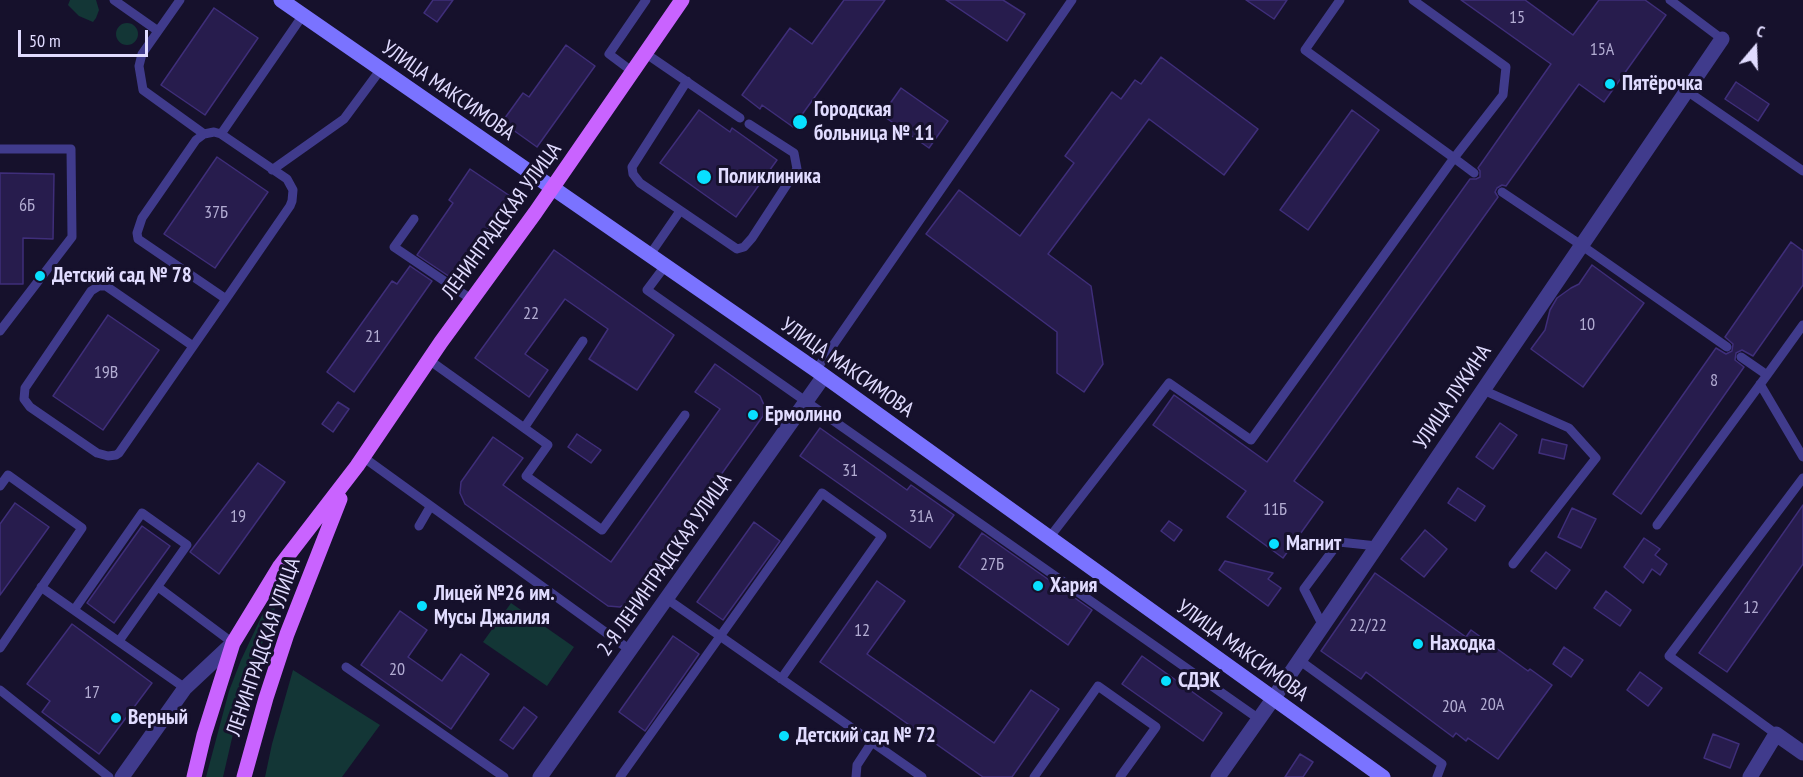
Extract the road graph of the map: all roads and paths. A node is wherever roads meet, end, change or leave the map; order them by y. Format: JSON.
{"nodes":[{"id":1,"x":114,"y":0,"type":"edge"},
{"id":2,"x":180,"y":0,"type":"edge"},
{"id":3,"x":281,"y":0,"type":"edge"},
{"id":4,"x":646,"y":0,"type":"edge"},
{"id":5,"x":682,"y":0,"type":"edge"},
{"id":6,"x":1072,"y":0,"type":"edge"},
{"id":7,"x":1340,"y":0,"type":"edge"},
{"id":8,"x":1413,"y":0,"type":"edge"},
{"id":9,"x":1670,"y":0,"type":"edge"},
{"id":10,"x":303,"y":15,"type":"junction"},
{"id":11,"x":158,"y":31,"type":"junction"},
{"id":12,"x":1722,"y":39,"type":"joint"},
{"id":13,"x":645,"y":53,"type":"junction"},
{"id":14,"x":381,"y":69,"type":"junction"},
{"id":15,"x":633,"y":72,"type":"junction"},
{"id":16,"x":687,"y":81,"type":"junction"},
{"id":17,"x":1687,"y":91,"type":"junction"},
{"id":18,"x":740,"y":118,"type":"dead end"},
{"id":19,"x":749,"y":124,"type":"dead end"},
{"id":20,"x":204,"y":134,"type":"junction"},
{"id":21,"x":221,"y":134,"type":"junction"},
{"id":22,"x":0,"y":149,"type":"edge"},
{"id":23,"x":1454,"y":158,"type":"junction"},
{"id":24,"x":272,"y":170,"type":"junction"},
{"id":25,"x":1803,"y":171,"type":"edge"},
{"id":26,"x":1474,"y":173,"type":"dead end"},
{"id":27,"x":551,"y":188,"type":"junction"},
{"id":28,"x":1502,"y":192,"type":"dead end"},
{"id":29,"x":680,"y":211,"type":"junction"},
{"id":30,"x":414,"y":219,"type":"dead end"},
{"id":31,"x":1581,"y":245,"type":"junction"},
{"id":32,"x":649,"y":256,"type":"junction"},
{"id":33,"x":665,"y":267,"type":"junction"},
{"id":34,"x":226,"y":299,"type":"junction"},
{"id":35,"x":471,"y":299,"type":"junction"},
{"id":36,"x":1803,"y":325,"type":"edge"},
{"id":37,"x":0,"y":331,"type":"edge"},
{"id":38,"x":583,"y":341,"type":"dead end"},
{"id":39,"x":193,"y":346,"type":"junction"},
{"id":40,"x":1727,"y":348,"type":"dead end"},
{"id":41,"x":1741,"y":357,"type":"dead end"},
{"id":42,"x":429,"y":360,"type":"junction"},
{"id":43,"x":820,"y":373,"type":"junction"},
{"id":44,"x":1767,"y":375,"type":"junction"},
{"id":45,"x":1760,"y":384,"type":"junction"},
{"id":46,"x":1483,"y":390,"type":"junction"},
{"id":47,"x":806,"y":401,"type":"junction"},
{"id":48,"x":685,"y":415,"type":"dead end"},
{"id":49,"x":524,"y":428,"type":"junction"},
{"id":50,"x":1803,"y":457,"type":"edge"},
{"id":51,"x":360,"y":462,"type":"junction"},
{"id":52,"x":1803,"y":477,"type":"edge"},
{"id":53,"x":0,"y":486,"type":"edge"},
{"id":54,"x":430,"y":507,"type":"junction"},
{"id":55,"x":1657,"y":525,"type":"dead end"},
{"id":56,"x":419,"y":526,"type":"dead end"},
{"id":57,"x":1049,"y":538,"type":"junction"},
{"id":58,"x":1377,"y":546,"type":"junction"},
{"id":59,"x":1513,"y":564,"type":"dead end"},
{"id":60,"x":41,"y":587,"type":"junction"},
{"id":61,"x":158,"y":587,"type":"junction"},
{"id":62,"x":667,"y":599,"type":"junction"},
{"id":63,"x":74,"y":610,"type":"junction"},
{"id":64,"x":1323,"y":626,"type":"junction"},
{"id":65,"x":720,"y":636,"type":"junction"},
{"id":66,"x":119,"y":641,"type":"junction"},
{"id":67,"x":233,"y":643,"type":"junction"},
{"id":68,"x":0,"y":648,"type":"edge"},
{"id":69,"x":630,"y":650,"type":"junction"},
{"id":70,"x":1299,"y":660,"type":"junction"},
{"id":71,"x":346,"y":667,"type":"dead end"},
{"id":72,"x":781,"y":679,"type":"junction"},
{"id":73,"x":185,"y":688,"type":"junction"},
{"id":74,"x":0,"y":690,"type":"edge"},
{"id":75,"x":1273,"y":699,"type":"junction"},
{"id":76,"x":1259,"y":719,"type":"junction"},
{"id":77,"x":1776,"y":734,"type":"junction"},
{"id":78,"x":872,"y":742,"type":"junction"},
{"id":79,"x":1803,"y":753,"type":"edge"},
{"id":80,"x":109,"y":777,"type":"edge"},
{"id":81,"x":122,"y":777,"type":"edge"},
{"id":82,"x":194,"y":777,"type":"edge"},
{"id":83,"x":244,"y":777,"type":"edge"},
{"id":84,"x":504,"y":777,"type":"edge"},
{"id":85,"x":540,"y":777,"type":"edge"},
{"id":86,"x":620,"y":777,"type":"edge"},
{"id":87,"x":856,"y":777,"type":"edge"},
{"id":88,"x":922,"y":777,"type":"edge"},
{"id":89,"x":1034,"y":777,"type":"edge"},
{"id":90,"x":1120,"y":777,"type":"edge"},
{"id":91,"x":1218,"y":777,"type":"edge"},
{"id":92,"x":1383,"y":777,"type":"edge"},
{"id":93,"x":1437,"y":777,"type":"edge"},
{"id":94,"x":1750,"y":777,"type":"edge"}],
"edges":[{"from":1,"to":11,"type":"lane"},
{"from":2,"to":11,"type":"lane"},
{"from":3,"to":10,"type":"main road","name":"УЛИЦА МАКСИМОВА"},
{"from":4,"to":15,"type":"lane"},
{"from":5,"to":13,"type":"main road","name":"ЛЕНИНГРАДСКАЯ УЛИЦА"},
{"from":6,"to":43,"type":"lane"},
{"from":7,"to":23,"type":"lane"},
{"from":8,"to":23,"type":"lane"},
{"from":9,"to":12,"type":"lane"},
{"from":10,"to":14,"type":"main road","name":"УЛИЦА МАКСИМОВА"},
{"from":10,"to":21,"type":"lane"},
{"from":11,"to":20,"type":"lane"},
{"from":12,"to":17,"type":"street","name":"УЛИЦА ЛУКИНА"},
{"from":13,"to":15,"type":"main road","name":"ЛЕНИНГРАДСКАЯ УЛИЦА"},
{"from":13,"to":16,"type":"lane"},
{"from":14,"to":24,"type":"lane"},
{"from":14,"to":27,"type":"main road","name":"УЛИЦА МАКСИМОВА"},
{"from":15,"to":27,"type":"main road","name":"ЛЕНИНГРАДСКАЯ УЛИЦА"},
{"from":16,"to":18,"type":"lane"},
{"from":16,"to":29,"type":"lane"},
{"from":17,"to":25,"type":"lane"},
{"from":17,"to":31,"type":"street","name":"УЛИЦА ЛУКИНА"},
{"from":19,"to":29,"type":"lane"},
{"from":20,"to":21,"type":"lane"},
{"from":20,"to":34,"type":"lane"},
{"from":21,"to":24,"type":"lane"},
{"from":22,"to":37,"type":"lane"},
{"from":23,"to":26,"type":"lane"},
{"from":23,"to":57,"type":"lane"},
{"from":24,"to":34,"type":"lane"},
{"from":27,"to":32,"type":"main road","name":"УЛИЦА МАКСИМОВА"},
{"from":27,"to":35,"type":"main road","name":"ЛЕНИНГРАДСКАЯ УЛИЦА"},
{"from":28,"to":31,"type":"lane"},
{"from":29,"to":32,"type":"lane"},
{"from":30,"to":35,"type":"lane"},
{"from":31,"to":40,"type":"lane"},
{"from":31,"to":46,"type":"street","name":"УЛИЦА ЛУКИНА"},
{"from":32,"to":33,"type":"main road","name":"УЛИЦА МАКСИМОВА"},
{"from":33,"to":43,"type":"main road","name":"УЛИЦА МАКСИМОВА"},
{"from":33,"to":47,"type":"lane"},
{"from":34,"to":39,"type":"lane"},
{"from":35,"to":42,"type":"main road","name":"ЛЕНИНГРАДСКАЯ УЛИЦА"},
{"from":36,"to":44,"type":"lane"},
{"from":38,"to":49,"type":"lane"},
{"from":39,"to":39,"type":"lane"},
{"from":41,"to":44,"type":"lane"},
{"from":42,"to":49,"type":"lane"},
{"from":42,"to":51,"type":"main road","name":"ЛЕНИНГРАДСКАЯ УЛИЦА"},
{"from":43,"to":47,"type":"street","name":"2-Я ЛЕНИНГРАДСКАЯ УЛИЦА"},
{"from":43,"to":57,"type":"main road","name":"УЛИЦА МАКСИМОВА"},
{"from":44,"to":45,"type":"lane"},
{"from":45,"to":50,"type":"lane"},
{"from":45,"to":55,"type":"lane"},
{"from":46,"to":58,"type":"street","name":"УЛИЦА ЛУКИНА"},
{"from":46,"to":59,"type":"lane"},
{"from":47,"to":62,"type":"street","name":"2-Я ЛЕНИНГРАДСКАЯ УЛИЦА"},
{"from":47,"to":76,"type":"lane"},
{"from":48,"to":49,"type":"lane"},
{"from":51,"to":54,"type":"lane"},
{"from":51,"to":67,"type":"main road","name":"ЛЕНИНГРАДСКАЯ УЛИЦА"},
{"from":51,"to":83,"type":"main road","name":"ЛЕНИНГРАДСКАЯ УЛИЦА"},
{"from":52,"to":77,"type":"lane"},
{"from":53,"to":60,"type":"lane"},
{"from":54,"to":56,"type":"lane"},
{"from":54,"to":69,"type":"lane"},
{"from":57,"to":75,"type":"main road","name":"УЛИЦА МАКСИМОВА"},
{"from":58,"to":64,"type":"street","name":"УЛИЦА ЛУКИНА"},
{"from":58,"to":64,"type":"lane"},
{"from":60,"to":63,"type":"lane"},
{"from":60,"to":68,"type":"lane"},
{"from":61,"to":63,"type":"lane"},
{"from":61,"to":66,"type":"lane"},
{"from":61,"to":67,"type":"lane"},
{"from":62,"to":65,"type":"lane"},
{"from":62,"to":69,"type":"street","name":"2-Я ЛЕНИНГРАДСКАЯ УЛИЦА"},
{"from":63,"to":66,"type":"lane"},
{"from":64,"to":70,"type":"street","name":"УЛИЦА ЛУКИНА"},
{"from":65,"to":72,"type":"lane"},
{"from":65,"to":72,"type":"lane"},
{"from":65,"to":86,"type":"lane"},
{"from":66,"to":73,"type":"lane"},
{"from":67,"to":73,"type":"street","name":"ЛЕНИНГРАДСКАЯ УЛИЦА"},
{"from":67,"to":82,"type":"main road","name":"ЛЕНИНГРАДСКАЯ УЛИЦА"},
{"from":69,"to":85,"type":"street","name":"2-Я ЛЕНИНГРАДСКАЯ УЛИЦА"},
{"from":70,"to":75,"type":"street","name":"УЛИЦА ЛУКИНА"},
{"from":70,"to":93,"type":"lane"},
{"from":71,"to":84,"type":"lane"},
{"from":72,"to":78,"type":"lane"},
{"from":73,"to":81,"type":"street","name":"ЛЕНИНГРАДСКАЯ УЛИЦА"},
{"from":74,"to":80,"type":"lane"},
{"from":75,"to":76,"type":"street","name":"УЛИЦА ЛУКИНА"},
{"from":75,"to":92,"type":"main road","name":"УЛИЦА МАКСИМОВА"},
{"from":76,"to":91,"type":"street","name":"УЛИЦА ЛУКИНА"},
{"from":77,"to":79,"type":"street"},
{"from":77,"to":94,"type":"street"},
{"from":78,"to":87,"type":"lane"},
{"from":78,"to":88,"type":"lane"},
{"from":89,"to":90,"type":"lane"}]}
